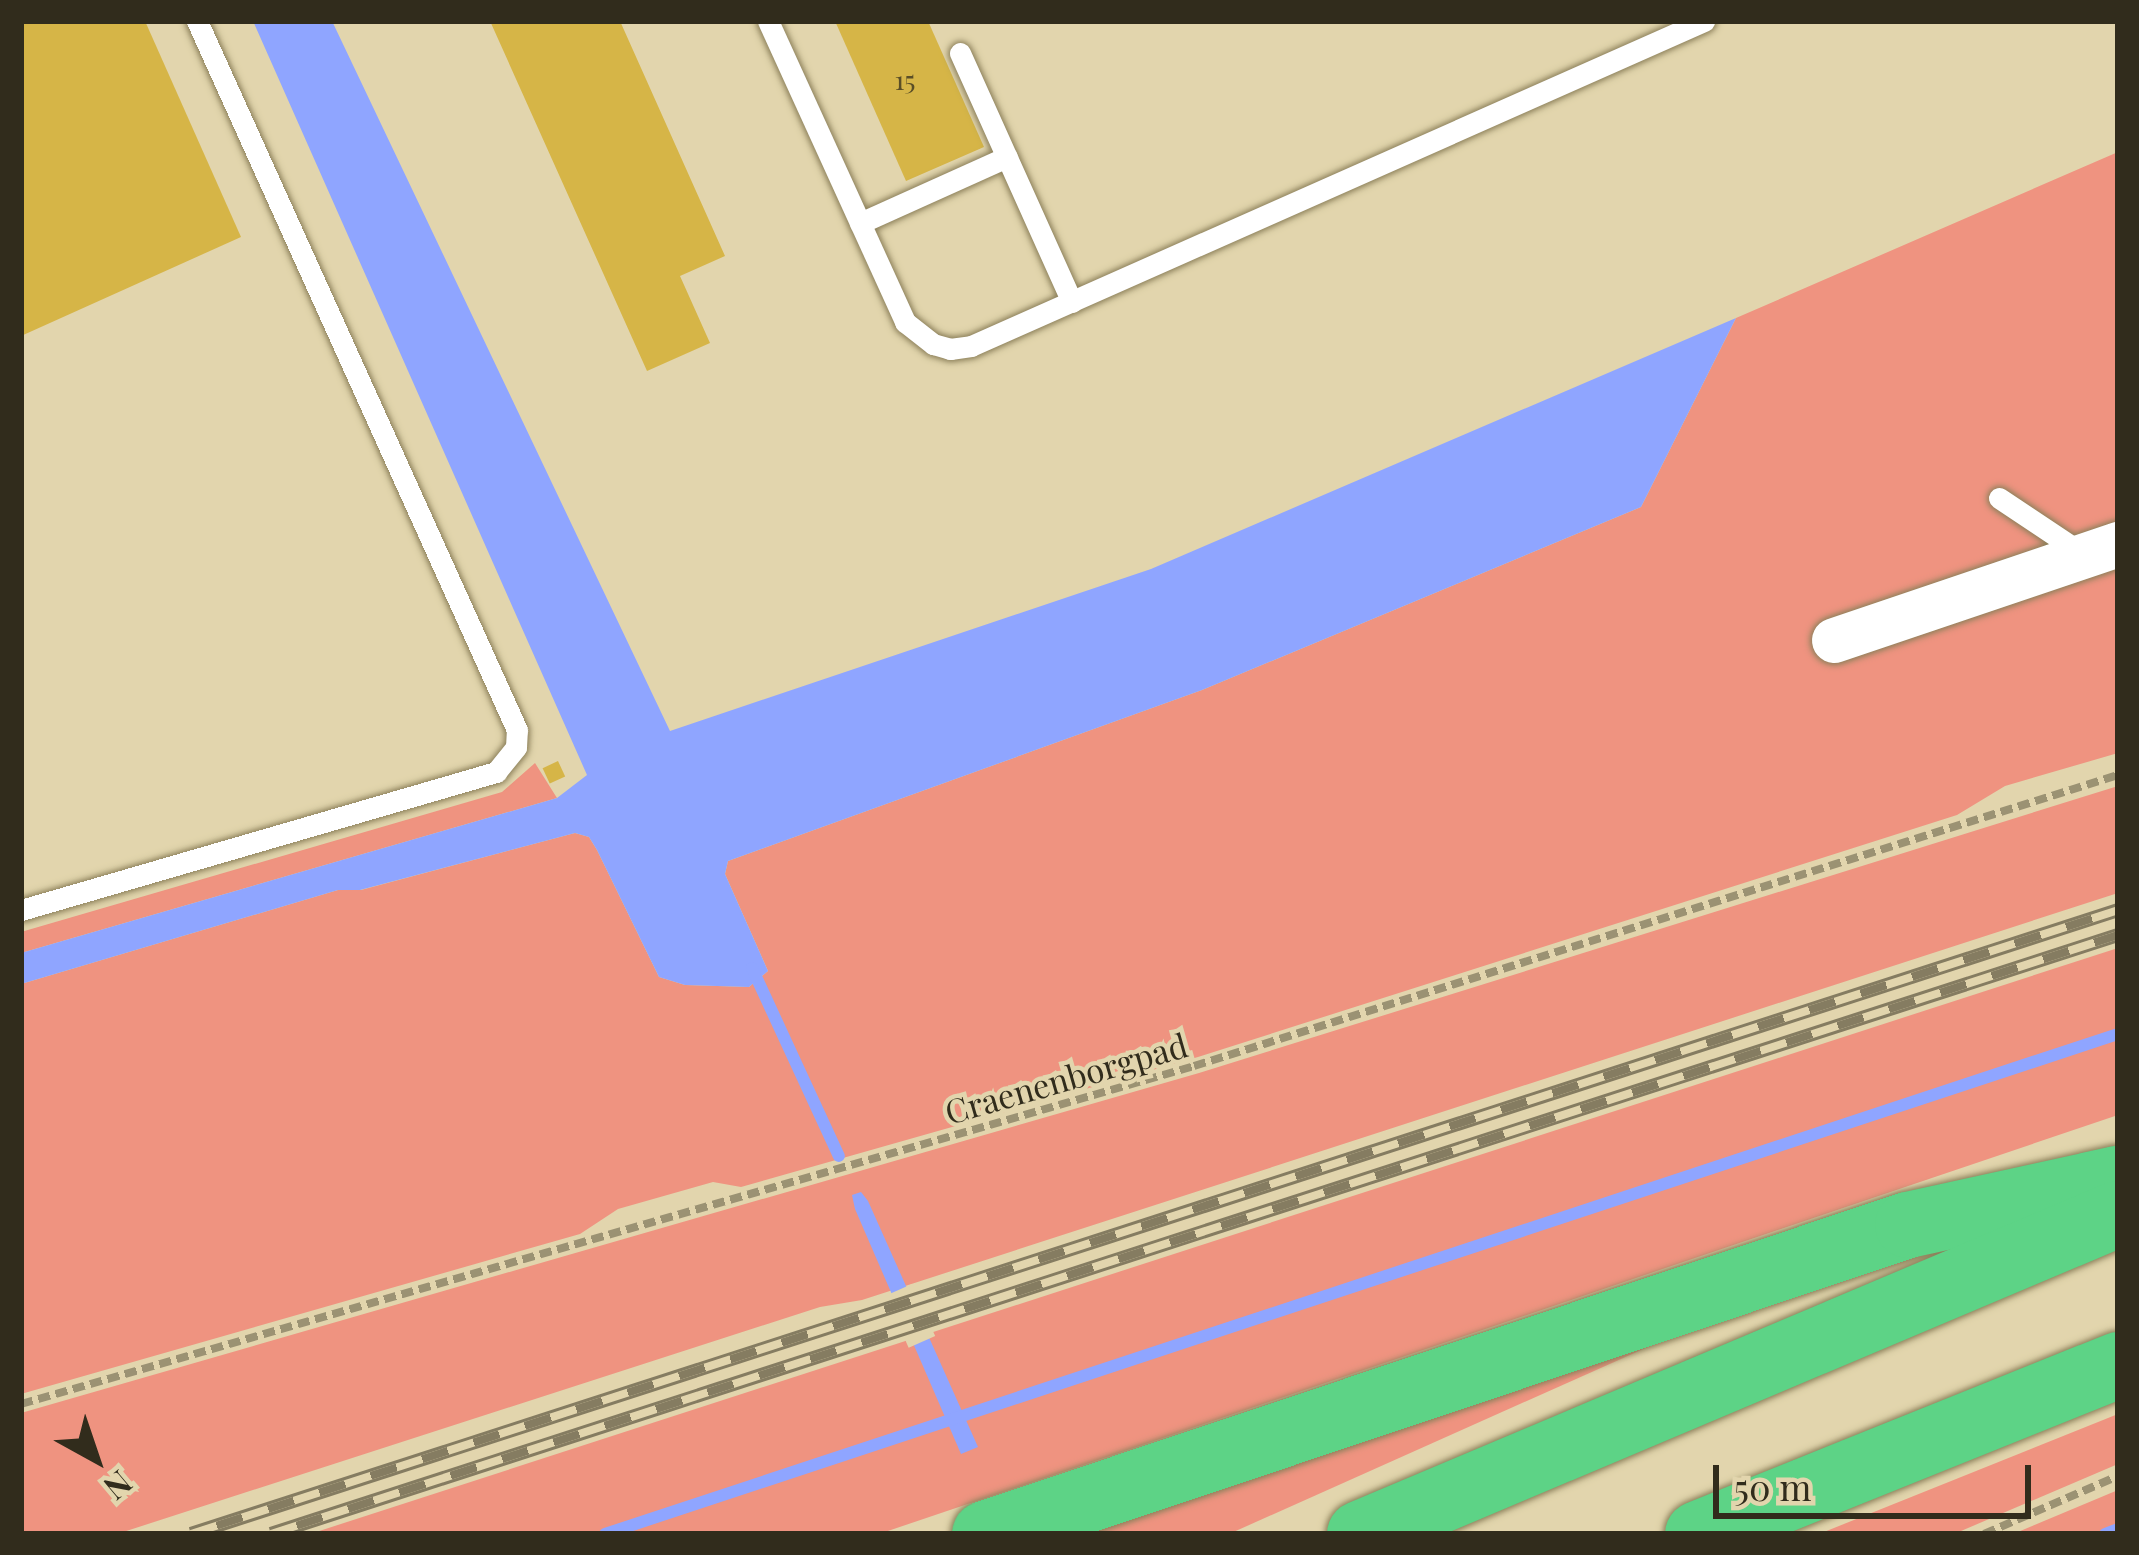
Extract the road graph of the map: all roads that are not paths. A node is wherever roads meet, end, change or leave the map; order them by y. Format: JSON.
{"nodes":[{"id":1,"x":197,"y":21,"type":"edge"},
{"id":2,"x":768,"y":21,"type":"edge"},
{"id":3,"x":1705,"y":21,"type":"edge"},
{"id":4,"x":960,"y":53,"type":"dead end"},
{"id":5,"x":1007,"y":157,"type":"junction"},
{"id":6,"x":860,"y":223,"type":"junction"},
{"id":7,"x":1072,"y":302,"type":"junction"},
{"id":8,"x":1999,"y":498,"type":"dead end"},
{"id":9,"x":2101,"y":549,"type":"edge"},
{"id":10,"x":1834,"y":640,"type":"dead end"},
{"id":11,"x":21,"y":910,"type":"edge"},
{"id":12,"x":2118,"y":1179,"type":"edge"},
{"id":13,"x":2118,"y":1214,"type":"edge"},
{"id":14,"x":2118,"y":1365,"type":"edge"},
{"id":15,"x":985,"y":1534,"type":"edge"},
{"id":16,"x":1360,"y":1534,"type":"edge"},
{"id":17,"x":1698,"y":1534,"type":"edge"}],
"edges":[{"from":1,"to":11,"type":"lane"},
{"from":2,"to":6,"type":"lane"},
{"from":3,"to":7,"type":"lane"},
{"from":4,"to":5,"type":"lane"},
{"from":5,"to":6,"type":"lane"},
{"from":5,"to":7,"type":"lane"},
{"from":6,"to":7,"type":"lane"},
{"from":8,"to":9,"type":"lane"},
{"from":9,"to":10,"type":"street"},
{"from":12,"to":15,"type":"highway"},
{"from":13,"to":16,"type":"highway"},
{"from":14,"to":17,"type":"highway"}]}
